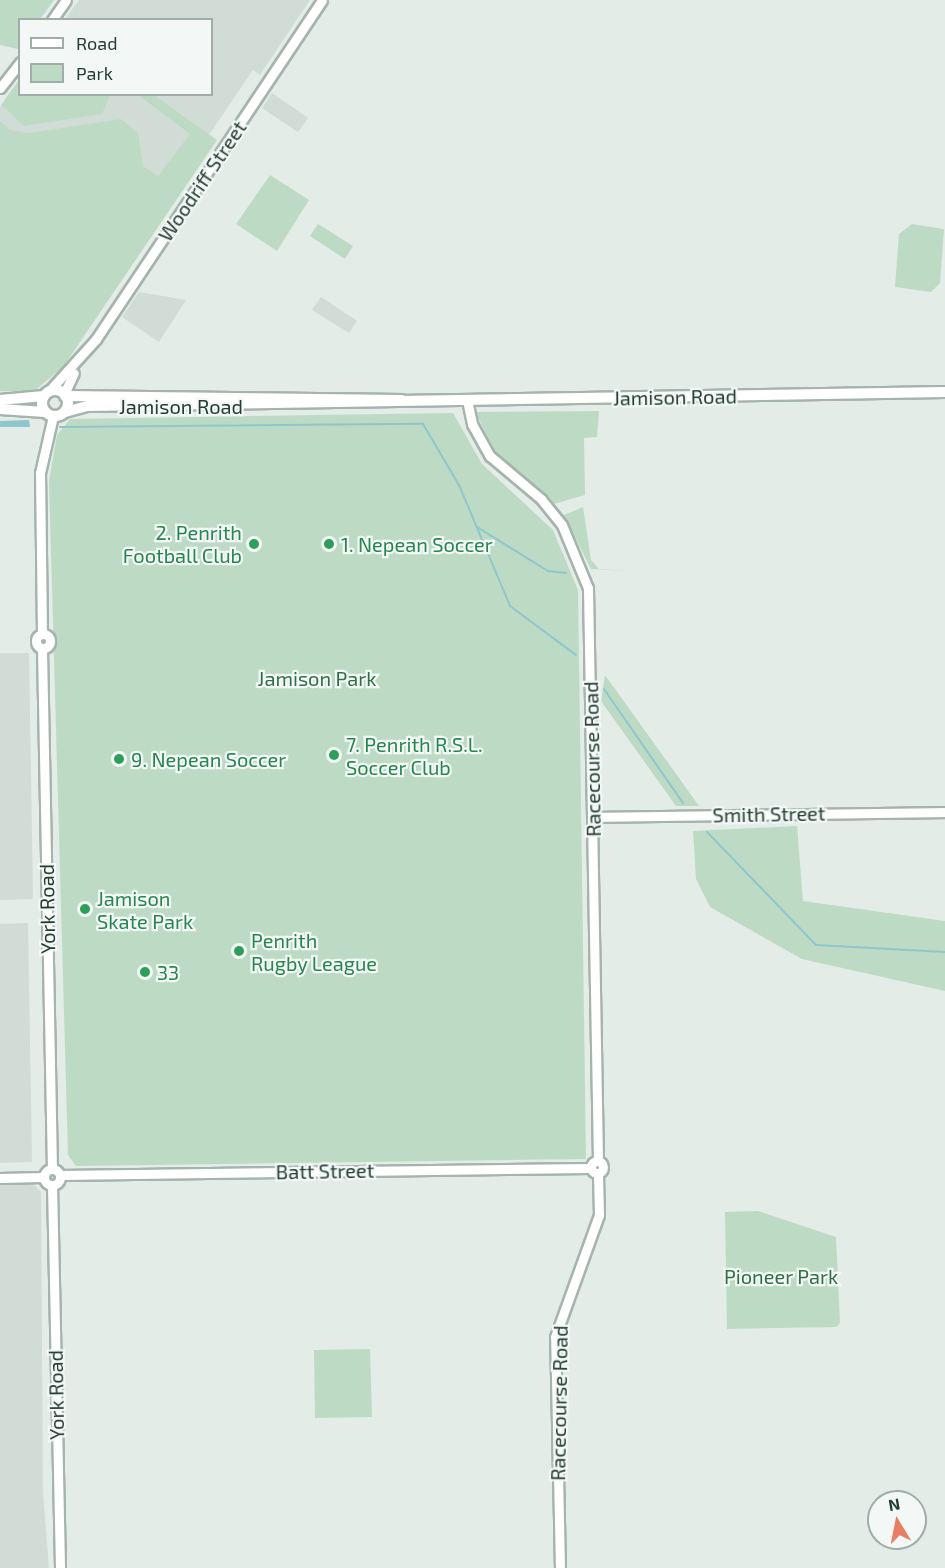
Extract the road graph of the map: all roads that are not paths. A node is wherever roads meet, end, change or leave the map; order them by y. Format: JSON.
{"nodes":[{"id":1,"x":66,"y":0,"type":"edge"},
{"id":2,"x":322,"y":0,"type":"edge"},
{"id":3,"x":53,"y":18,"type":"edge"},
{"id":4,"x":18,"y":65,"type":"edge"},
{"id":5,"x":0,"y":88,"type":"edge"},
{"id":6,"x":81,"y":360,"type":"junction"},
{"id":7,"x":945,"y":392,"type":"edge"},
{"id":8,"x":46,"y":394,"type":"junction"},
{"id":9,"x":65,"y":395,"type":"junction"},
{"id":10,"x":0,"y":400,"type":"edge"},
{"id":11,"x":467,"y":400,"type":"junction"},
{"id":12,"x":406,"y":401,"type":"junction"},
{"id":13,"x":0,"y":409,"type":"edge"},
{"id":14,"x":64,"y":412,"type":"junction"},
{"id":15,"x":49,"y":414,"type":"junction"},
{"id":16,"x":945,"y":812,"type":"edge"},
{"id":17,"x":593,"y":817,"type":"junction"},
{"id":18,"x":595,"y":1167,"type":"junction"},
{"id":19,"x":56,"y":1172,"type":"junction"},
{"id":20,"x":43,"y":1177,"type":"junction"},
{"id":21,"x":0,"y":1178,"type":"edge"},
{"id":22,"x":52,"y":1185,"type":"junction"},
{"id":23,"x":60,"y":1568,"type":"edge"},
{"id":24,"x":560,"y":1568,"type":"edge"}],
"edges":[{"from":1,"to":3,"type":"street"},
{"from":2,"to":6,"type":"street","name":"Woodriff Street"},
{"from":4,"to":5,"type":"street"},
{"from":6,"to":8,"type":"street","name":"Woodriff Street"},
{"from":6,"to":9,"type":"street","name":"Woodriff Street"},
{"from":7,"to":11,"type":"main road","name":"Jamison Road"},
{"from":8,"to":9,"type":"main road","name":"Jamison Road"},
{"from":8,"to":10,"type":"main road"},
{"from":8,"to":15,"type":"main road"},
{"from":9,"to":12,"type":"main road","name":"Jamison Road"},
{"from":9,"to":14,"type":"main road"},
{"from":11,"to":12,"type":"main road","name":"Jamison Road"},
{"from":11,"to":17,"type":"street","name":"Racecourse Road"},
{"from":12,"to":14,"type":"main road","name":"Jamison Road"},
{"from":13,"to":15,"type":"main road"},
{"from":14,"to":15,"type":"main road","name":"Jamison Road"},
{"from":15,"to":19,"type":"street","name":"York Road"},
{"from":16,"to":17,"type":"street","name":"Smith Street"},
{"from":17,"to":18,"type":"street","name":"Racecourse Road"},
{"from":18,"to":19,"type":"street","name":"Batt Street"},
{"from":18,"to":24,"type":"street","name":"Racecourse Road"},
{"from":19,"to":20,"type":"street"},
{"from":19,"to":22,"type":"street"},
{"from":20,"to":21,"type":"street"},
{"from":20,"to":22,"type":"street"},
{"from":22,"to":23,"type":"street","name":"York Road"}]}
